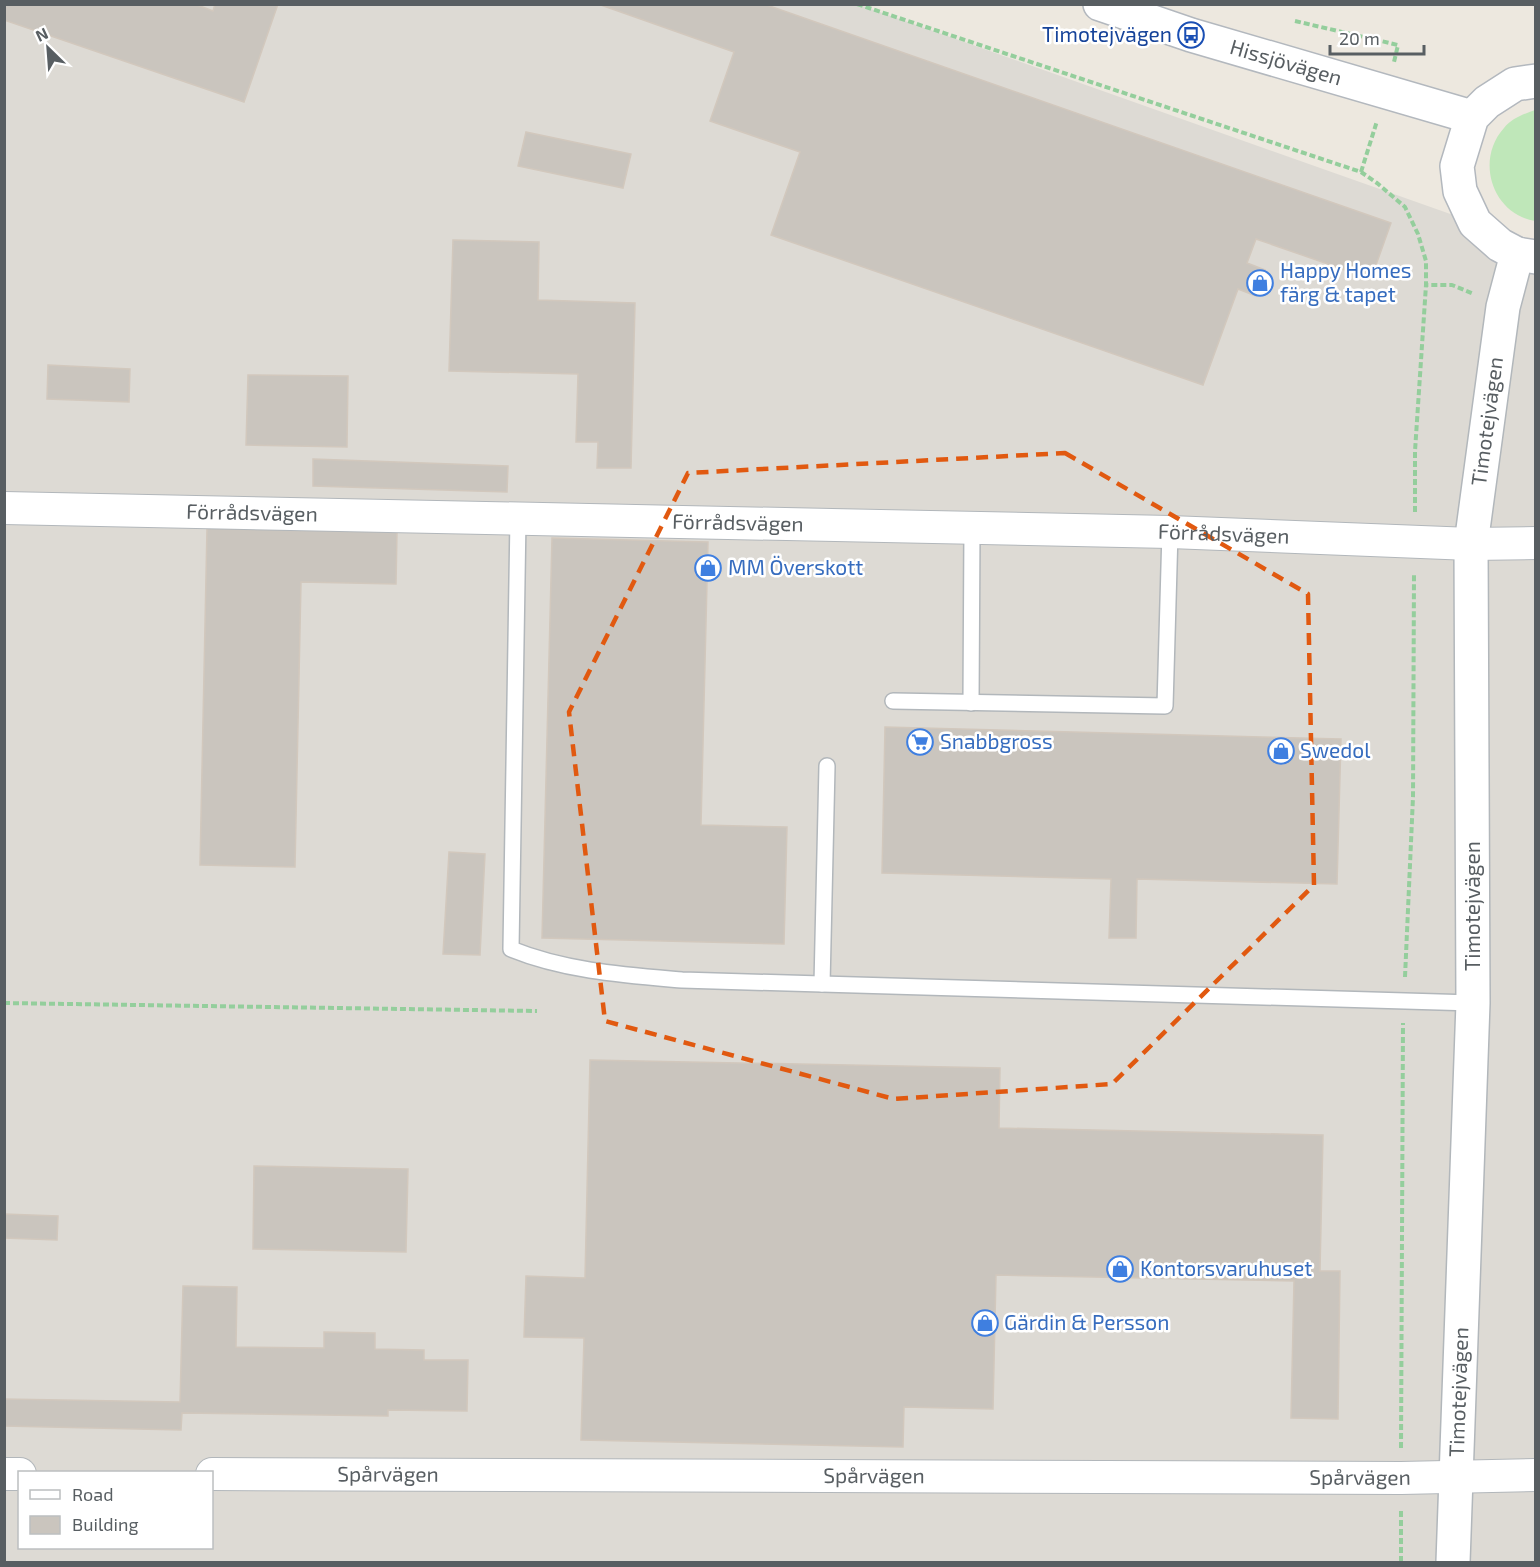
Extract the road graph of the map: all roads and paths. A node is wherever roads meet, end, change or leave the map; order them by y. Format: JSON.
{"nodes":[{"id":1,"x":857,"y":4,"type":"edge"},
{"id":2,"x":1100,"y":4,"type":"edge"},
{"id":3,"x":1536,"y":81,"type":"edge"},
{"id":4,"x":1472,"y":117,"type":"junction"},
{"id":5,"x":1526,"y":256,"type":"edge"},
{"id":6,"x":1426,"y":285,"type":"junction"},
{"id":7,"x":1503,"y":307,"type":"junction"},
{"id":8,"x":4,"y":508,"type":"edge"},
{"id":9,"x":518,"y":518,"type":"junction"},
{"id":10,"x":972,"y":528,"type":"junction"},
{"id":11,"x":1170,"y":531,"type":"junction"},
{"id":12,"x":1414,"y":542,"type":"junction"},
{"id":13,"x":1536,"y":543,"type":"edge"},
{"id":14,"x":1471,"y":544,"type":"junction"},
{"id":15,"x":893,"y":702,"type":"dead end"},
{"id":16,"x":971,"y":703,"type":"junction"},
{"id":17,"x":827,"y":766,"type":"dead end"},
{"id":18,"x":822,"y":984,"type":"junction"},
{"id":19,"x":1403,"y":1001,"type":"junction"},
{"id":20,"x":4,"y":1003,"type":"edge"},
{"id":21,"x":1473,"y":1003,"type":"junction"},
{"id":22,"x":537,"y":1011,"type":"dead end"},
{"id":23,"x":213,"y":1474,"type":"edge"},
{"id":24,"x":1455,"y":1476,"type":"junction"},
{"id":25,"x":1536,"y":1476,"type":"edge"},
{"id":26,"x":1401,"y":1478,"type":"junction"},
{"id":27,"x":1401,"y":1563,"type":"edge"},
{"id":28,"x":1453,"y":1563,"type":"edge"}],
"edges":[{"from":1,"to":6,"type":"path"},
{"from":2,"to":4,"type":"street","name":"Hissjövägen"},
{"from":3,"to":4,"type":"street"},
{"from":4,"to":5,"type":"street"},
{"from":5,"to":7,"type":"street","name":"Timotejvägen"},
{"from":6,"to":7,"type":"path"},
{"from":6,"to":12,"type":"path"},
{"from":7,"to":14,"type":"street","name":"Timotejvägen"},
{"from":8,"to":9,"type":"street","name":"Förrådsvägen"},
{"from":9,"to":10,"type":"street","name":"Förrådsvägen"},
{"from":9,"to":18,"type":"lane"},
{"from":10,"to":11,"type":"street","name":"Förrådsvägen"},
{"from":10,"to":16,"type":"lane"},
{"from":11,"to":12,"type":"street","name":"Förrådsvägen"},
{"from":11,"to":16,"type":"lane"},
{"from":12,"to":14,"type":"street","name":"Förrådsvägen"},
{"from":12,"to":19,"type":"path"},
{"from":13,"to":14,"type":"street"},
{"from":14,"to":21,"type":"street","name":"Timotejvägen"},
{"from":15,"to":16,"type":"lane"},
{"from":17,"to":18,"type":"lane"},
{"from":18,"to":19,"type":"lane"},
{"from":19,"to":21,"type":"lane"},
{"from":19,"to":26,"type":"path"},
{"from":20,"to":22,"type":"path"},
{"from":21,"to":24,"type":"street","name":"Timotejvägen"},
{"from":23,"to":26,"type":"street","name":"Spårvägen"},
{"from":24,"to":25,"type":"street","name":"Spårvägen"},
{"from":24,"to":26,"type":"street","name":"Spårvägen"},
{"from":24,"to":28,"type":"street","name":"Timotejvägen"},
{"from":26,"to":27,"type":"path"}]}
